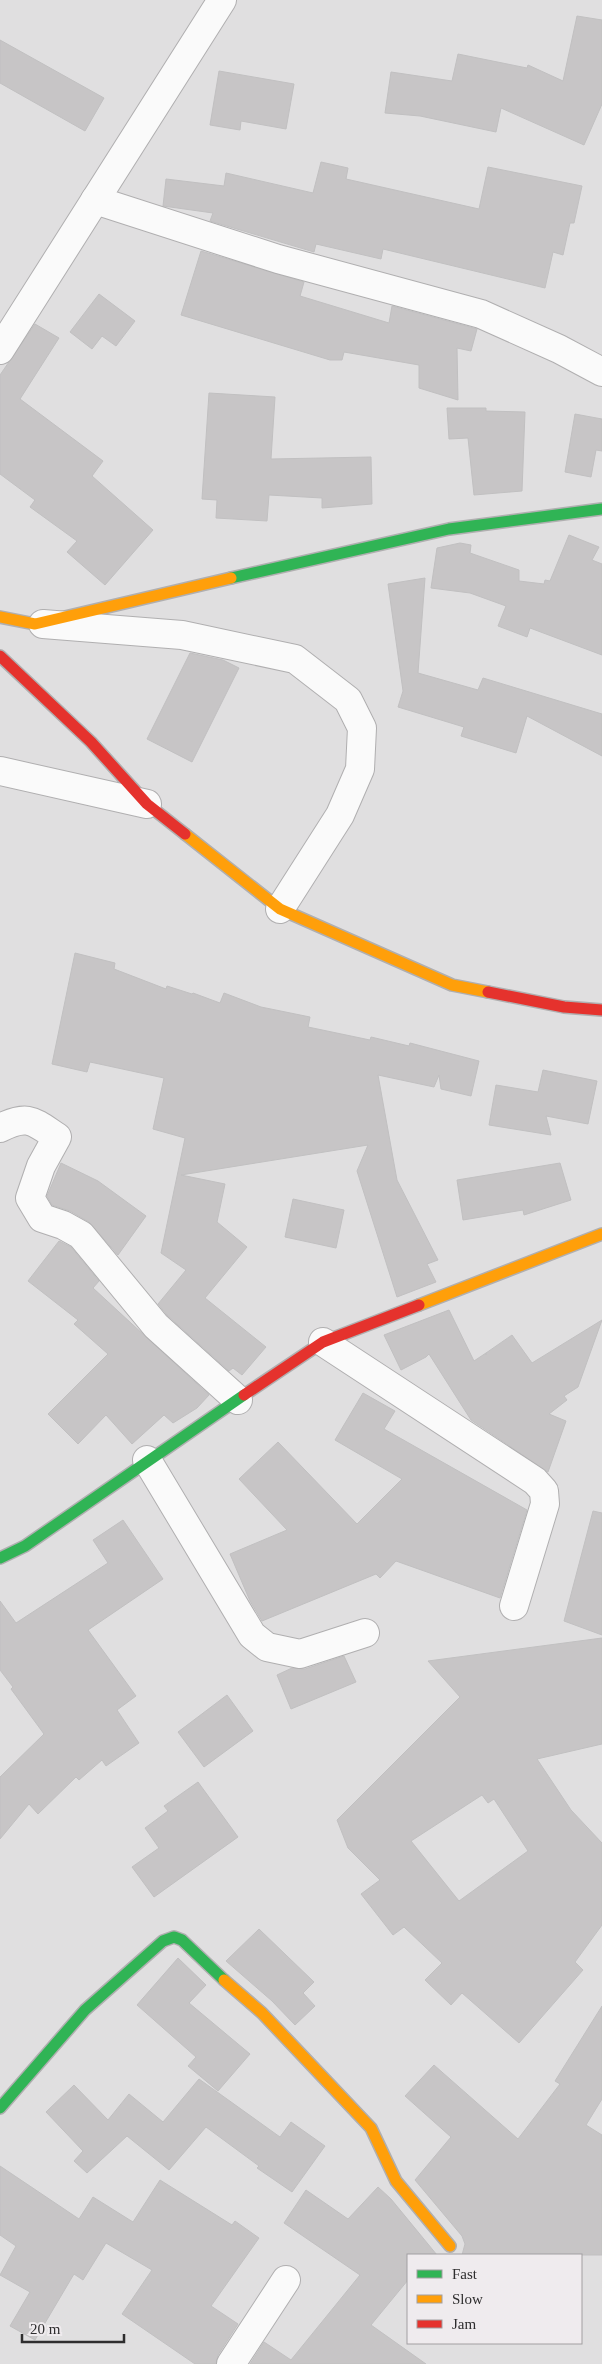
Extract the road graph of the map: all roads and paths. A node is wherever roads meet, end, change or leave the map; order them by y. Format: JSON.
{"nodes":[{"id":1,"x":222,"y":0,"type":"edge"},
{"id":2,"x":95,"y":200,"type":"junction"},
{"id":3,"x":0,"y":350,"type":"edge"},
{"id":4,"x":602,"y":372,"type":"edge"},
{"id":5,"x":602,"y":509,"type":"edge"},
{"id":6,"x":0,"y":617,"type":"edge"},
{"id":7,"x":35,"y":624,"type":"junction"},
{"id":8,"x":0,"y":656,"type":"edge"},
{"id":9,"x":0,"y":771,"type":"edge"},
{"id":10,"x":147,"y":804,"type":"junction"},
{"id":11,"x":280,"y":908,"type":"junction"},
{"id":12,"x":602,"y":1010,"type":"edge"},
{"id":13,"x":0,"y":1128,"type":"edge"},
{"id":14,"x":602,"y":1234,"type":"edge"},
{"id":15,"x":323,"y":1342,"type":"junction"},
{"id":16,"x":238,"y":1400,"type":"junction"},
{"id":17,"x":147,"y":1460,"type":"junction"},
{"id":18,"x":0,"y":1558,"type":"edge"},
{"id":19,"x":514,"y":1606,"type":"dead end"},
{"id":20,"x":365,"y":1633,"type":"dead end"},
{"id":21,"x":0,"y":2108,"type":"edge"},
{"id":22,"x":450,"y":2246,"type":"dead end"},
{"id":23,"x":286,"y":2280,"type":"dead end"},
{"id":24,"x":231,"y":2364,"type":"edge"}],
"edges":[{"from":1,"to":2,"type":"street"},
{"from":2,"to":3,"type":"street"},
{"from":2,"to":4,"type":"street"},
{"from":5,"to":7,"type":"street"},
{"from":6,"to":7,"type":"street"},
{"from":7,"to":11,"type":"street"},
{"from":8,"to":10,"type":"street"},
{"from":9,"to":10,"type":"street"},
{"from":10,"to":11,"type":"street"},
{"from":11,"to":12,"type":"street"},
{"from":13,"to":16,"type":"street"},
{"from":14,"to":15,"type":"street"},
{"from":15,"to":16,"type":"street"},
{"from":15,"to":19,"type":"street"},
{"from":16,"to":17,"type":"street"},
{"from":17,"to":18,"type":"street"},
{"from":17,"to":20,"type":"street"},
{"from":21,"to":22,"type":"street"},
{"from":23,"to":24,"type":"street"}]}
